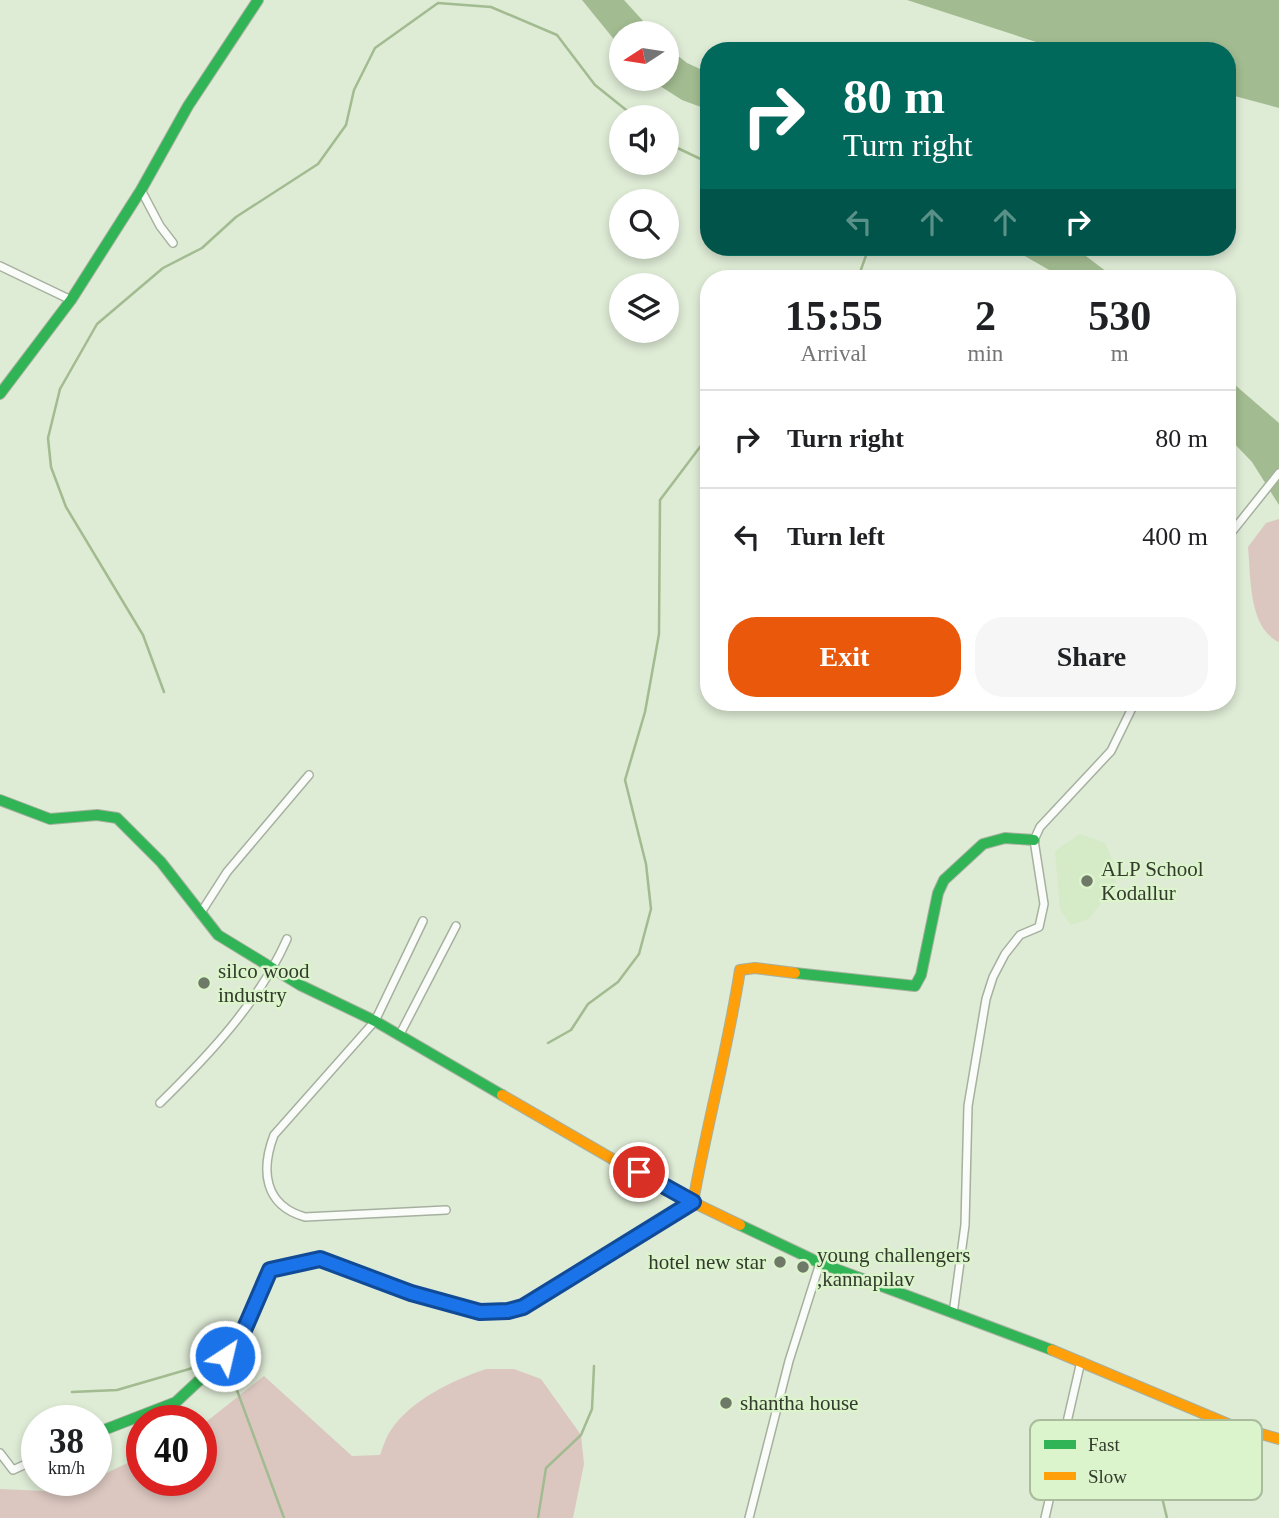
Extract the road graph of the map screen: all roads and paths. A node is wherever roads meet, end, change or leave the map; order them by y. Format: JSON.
{"nodes":[{"id":1,"x":258,"y":0,"type":"edge"},
{"id":2,"x":141,"y":190,"type":"junction"},
{"id":3,"x":173,"y":243,"type":"dead end"},
{"id":4,"x":0,"y":266,"type":"edge"},
{"id":5,"x":71,"y":300,"type":"junction"},
{"id":6,"x":0,"y":394,"type":"edge"},
{"id":7,"x":1279,"y":473,"type":"edge"},
{"id":8,"x":1236,"y":526,"type":"edge"},
{"id":9,"x":1131,"y":711,"type":"edge"},
{"id":10,"x":309,"y":775,"type":"dead end"},
{"id":11,"x":0,"y":800,"type":"edge"},
{"id":12,"x":1034,"y":840,"type":"junction"},
{"id":13,"x":200,"y":914,"type":"junction"},
{"id":14,"x":423,"y":921,"type":"dead end"},
{"id":15,"x":456,"y":926,"type":"dead end"},
{"id":16,"x":287,"y":939,"type":"dead end"},
{"id":17,"x":274,"y":969,"type":"junction"},
{"id":18,"x":375,"y":1021,"type":"junction"},
{"id":19,"x":399,"y":1036,"type":"junction"},
{"id":20,"x":160,"y":1103,"type":"dead end"},
{"id":21,"x":693,"y":1202,"type":"junction"},
{"id":22,"x":446,"y":1210,"type":"dead end"},
{"id":23,"x":820,"y":1263,"type":"junction"},
{"id":24,"x":953,"y":1314,"type":"junction"},
{"id":25,"x":1082,"y":1361,"type":"junction"},
{"id":26,"x":1068,"y":1420,"type":"edge"},
{"id":27,"x":1219,"y":1420,"type":"edge"},
{"id":28,"x":112,"y":1427,"type":"edge"},
{"id":29,"x":1262,"y":1434,"type":"edge"},
{"id":30,"x":1279,"y":1439,"type":"edge"},
{"id":31,"x":0,"y":1453,"type":"edge"},
{"id":32,"x":21,"y":1466,"type":"edge"},
{"id":33,"x":1049,"y":1500,"type":"edge"},
{"id":34,"x":749,"y":1518,"type":"edge"},
{"id":35,"x":1045,"y":1518,"type":"edge"}],
"edges":[{"from":1,"to":2,"type":"main road"},
{"from":2,"to":3,"type":"street"},
{"from":2,"to":5,"type":"main road"},
{"from":4,"to":5,"type":"street"},
{"from":5,"to":6,"type":"main road"},
{"from":7,"to":8,"type":"street"},
{"from":9,"to":12,"type":"street"},
{"from":10,"to":13,"type":"street"},
{"from":11,"to":13,"type":"main road"},
{"from":12,"to":21,"type":"main road"},
{"from":12,"to":24,"type":"street"},
{"from":13,"to":17,"type":"main road"},
{"from":14,"to":18,"type":"street"},
{"from":15,"to":19,"type":"street"},
{"from":16,"to":17,"type":"street"},
{"from":17,"to":18,"type":"main road"},
{"from":17,"to":20,"type":"street"},
{"from":18,"to":19,"type":"main road"},
{"from":18,"to":22,"type":"street"},
{"from":19,"to":21,"type":"main road"},
{"from":21,"to":23,"type":"main road"},
{"from":21,"to":28,"type":"main road"},
{"from":23,"to":24,"type":"main road"},
{"from":23,"to":34,"type":"street"},
{"from":24,"to":25,"type":"main road"},
{"from":25,"to":26,"type":"street"},
{"from":25,"to":27,"type":"main road"},
{"from":29,"to":30,"type":"main road"},
{"from":31,"to":32,"type":"street"},
{"from":33,"to":35,"type":"street"}]}
